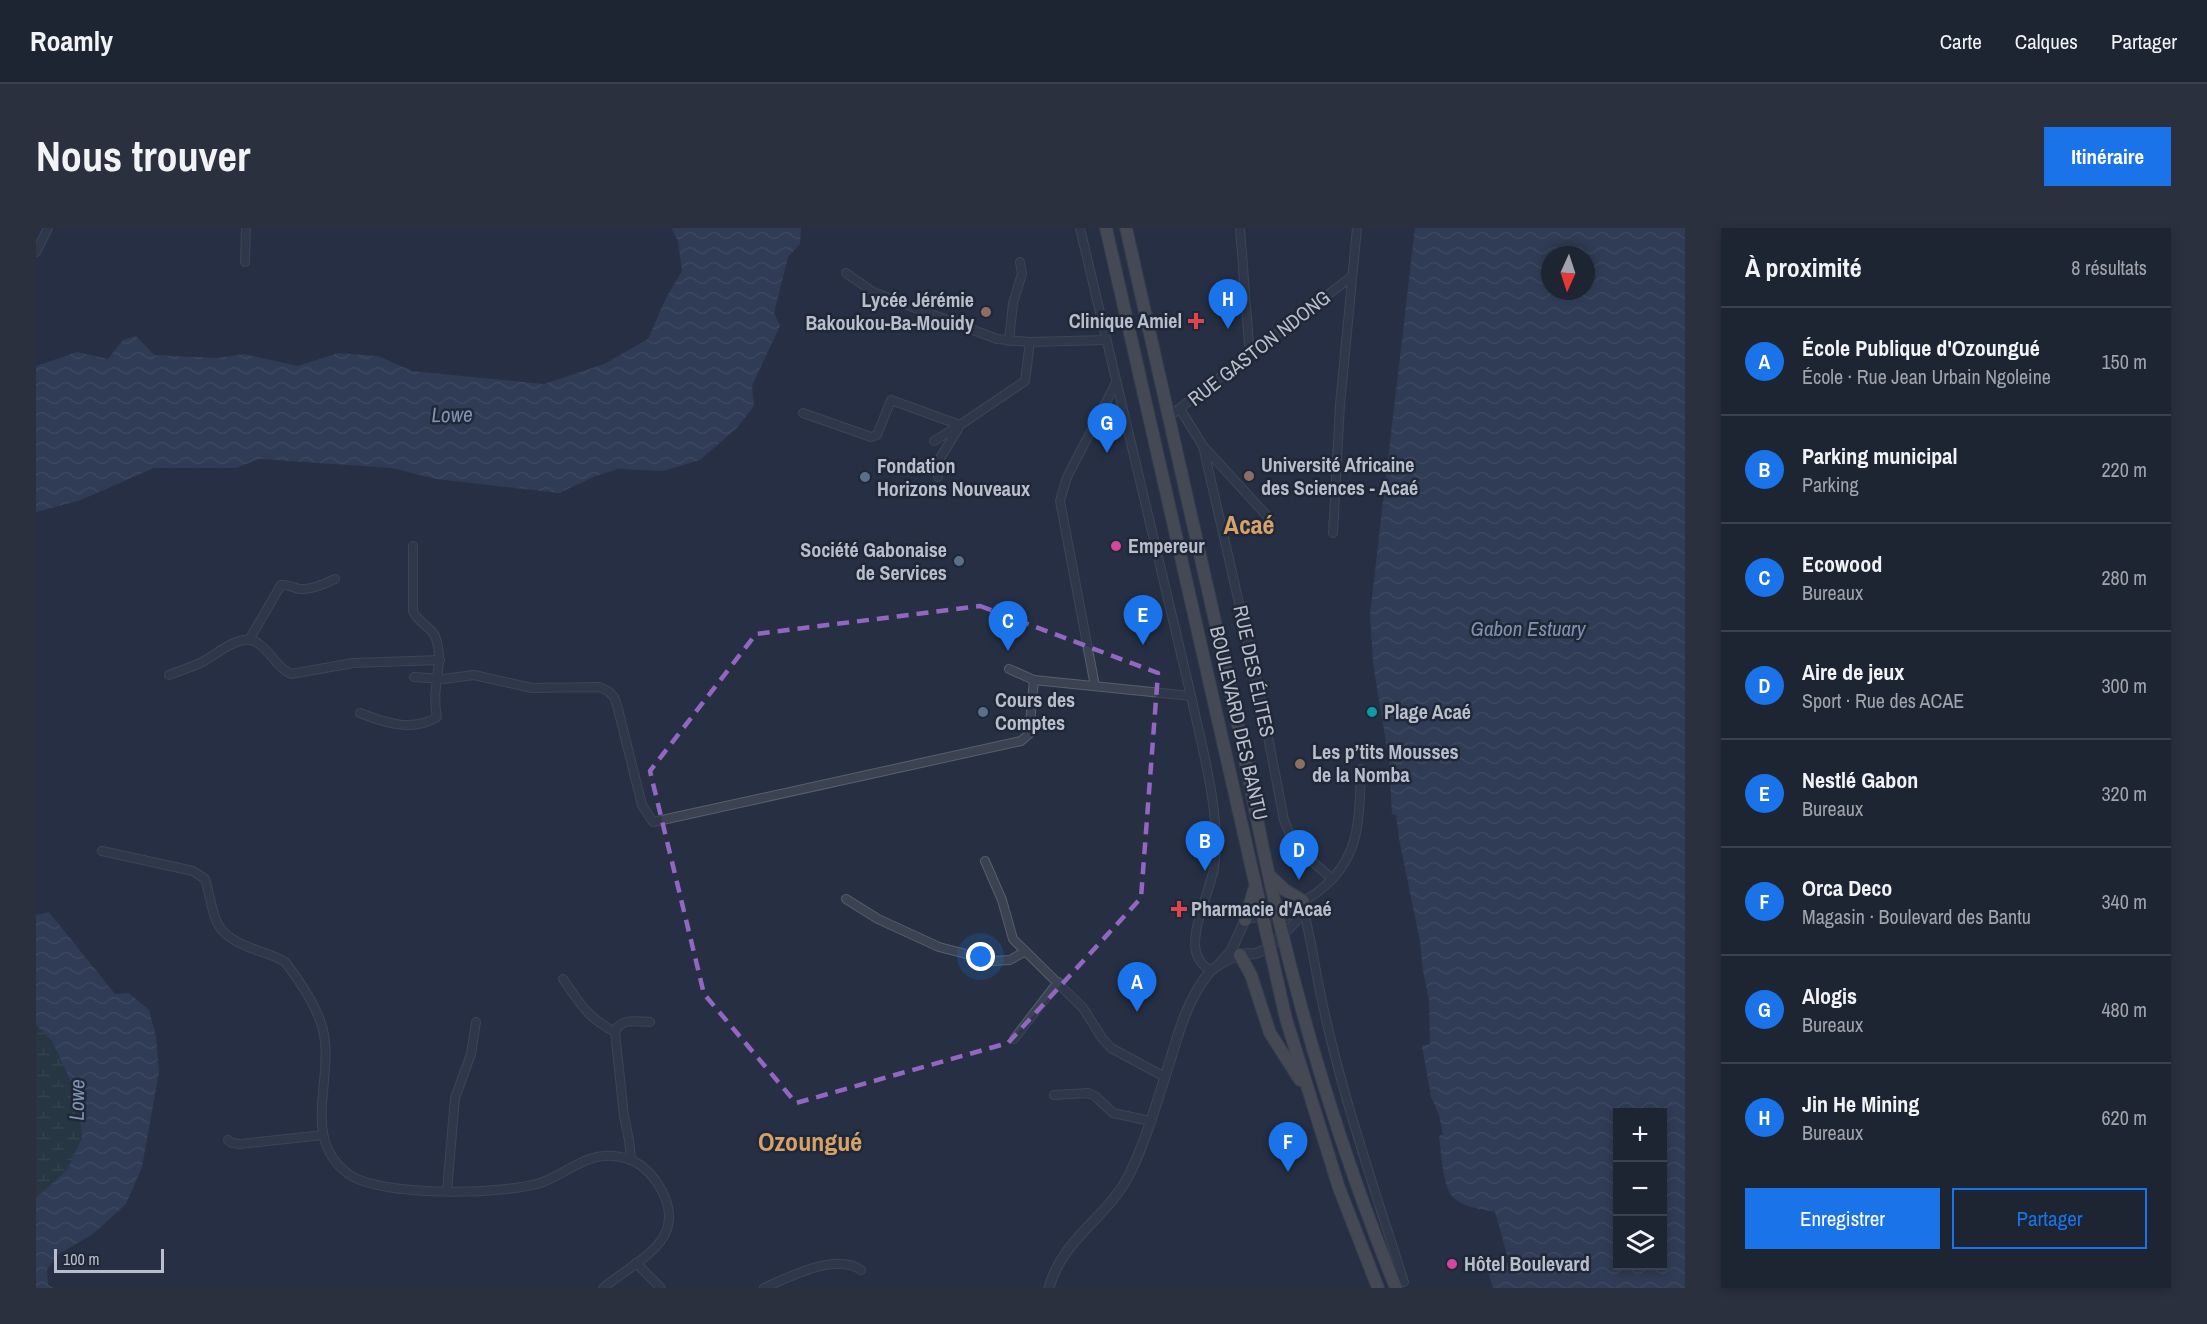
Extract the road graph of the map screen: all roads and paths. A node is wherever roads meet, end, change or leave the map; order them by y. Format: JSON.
{"nodes":[{"id":1,"x":48,"y":228,"type":"edge"},
{"id":2,"x":1080,"y":228,"type":"edge"},
{"id":3,"x":1106,"y":228,"type":"edge"},
{"id":4,"x":1126,"y":228,"type":"edge"},
{"id":5,"x":1240,"y":228,"type":"edge"},
{"id":6,"x":1357,"y":228,"type":"edge"},
{"id":7,"x":245,"y":230,"type":"edge"},
{"id":8,"x":36,"y":252,"type":"edge"},
{"id":9,"x":245,"y":262,"type":"dead end"},
{"id":10,"x":1020,"y":262,"type":"dead end"},
{"id":11,"x":846,"y":273,"type":"dead end"},
{"id":12,"x":1351,"y":277,"type":"junction"},
{"id":13,"x":1106,"y":340,"type":"junction"},
{"id":14,"x":1009,"y":341,"type":"junction"},
{"id":15,"x":1030,"y":342,"type":"junction"},
{"id":16,"x":1253,"y":352,"type":"junction"},
{"id":17,"x":1116,"y":383,"type":"junction"},
{"id":18,"x":1180,"y":409,"type":"junction"},
{"id":19,"x":803,"y":413,"type":"dead end"},
{"id":20,"x":1167,"y":418,"type":"junction"},
{"id":21,"x":960,"y":426,"type":"junction"},
{"id":22,"x":934,"y":441,"type":"dead end"},
{"id":23,"x":1203,"y":446,"type":"junction"},
{"id":24,"x":938,"y":477,"type":"dead end"},
{"id":25,"x":1269,"y":518,"type":"dead end"},
{"id":26,"x":1333,"y":533,"type":"dead end"},
{"id":27,"x":413,"y":546,"type":"dead end"},
{"id":28,"x":335,"y":579,"type":"dead end"},
{"id":29,"x":249,"y":640,"type":"junction"},
{"id":30,"x":440,"y":660,"type":"junction"},
{"id":31,"x":1009,"y":669,"type":"dead end"},
{"id":32,"x":169,"y":675,"type":"dead end"},
{"id":33,"x":414,"y":677,"type":"dead end"},
{"id":34,"x":436,"y":679,"type":"junction"},
{"id":35,"x":1034,"y":680,"type":"junction"},
{"id":36,"x":1095,"y":686,"type":"junction"},
{"id":37,"x":1191,"y":696,"type":"junction"},
{"id":38,"x":360,"y":713,"type":"dead end"},
{"id":39,"x":1361,"y":769,"type":"dead end"},
{"id":40,"x":102,"y":851,"type":"dead end"},
{"id":41,"x":986,"y":861,"type":"dead end"},
{"id":42,"x":1269,"y":875,"type":"junction"},
{"id":43,"x":1332,"y":879,"type":"junction"},
{"id":44,"x":1255,"y":883,"type":"junction"},
{"id":45,"x":846,"y":899,"type":"dead end"},
{"id":46,"x":1304,"y":907,"type":"junction"},
{"id":47,"x":1262,"y":917,"type":"junction"},
{"id":48,"x":1278,"y":917,"type":"junction"},
{"id":49,"x":1245,"y":920,"type":"junction"},
{"id":50,"x":1283,"y":935,"type":"junction"},
{"id":51,"x":1269,"y":946,"type":"junction"},
{"id":52,"x":1024,"y":952,"type":"junction"},
{"id":53,"x":1240,"y":955,"type":"junction"},
{"id":54,"x":1214,"y":968,"type":"junction"},
{"id":55,"x":563,"y":979,"type":"dead end"},
{"id":56,"x":1058,"y":982,"type":"junction"},
{"id":57,"x":476,"y":1022,"type":"dead end"},
{"id":58,"x":650,"y":1022,"type":"dead end"},
{"id":59,"x":615,"y":1032,"type":"junction"},
{"id":60,"x":1014,"y":1039,"type":"dead end"},
{"id":61,"x":1165,"y":1077,"type":"junction"},
{"id":62,"x":1308,"y":1093,"type":"junction"},
{"id":63,"x":1054,"y":1095,"type":"dead end"},
{"id":64,"x":1150,"y":1121,"type":"junction"},
{"id":65,"x":323,"y":1135,"type":"junction"},
{"id":66,"x":228,"y":1140,"type":"dead end"},
{"id":67,"x":631,"y":1159,"type":"junction"},
{"id":68,"x":447,"y":1191,"type":"junction"},
{"id":69,"x":636,"y":1263,"type":"junction"},
{"id":70,"x":861,"y":1270,"type":"dead end"},
{"id":71,"x":1400,"y":1285,"type":"edge"},
{"id":72,"x":603,"y":1288,"type":"edge"},
{"id":73,"x":661,"y":1288,"type":"edge"},
{"id":74,"x":764,"y":1288,"type":"edge"},
{"id":75,"x":1049,"y":1288,"type":"edge"},
{"id":76,"x":1378,"y":1288,"type":"edge"}],
"edges":[{"from":1,"to":8,"type":"street"},
{"from":2,"to":13,"type":"street"},
{"from":3,"to":44,"type":"highway","name":"BOULEVARD DES BANTU"},
{"from":4,"to":20,"type":"highway","name":"BOULEVARD DES BANTU"},
{"from":5,"to":16,"type":"street"},
{"from":6,"to":12,"type":"street"},
{"from":7,"to":9,"type":"street"},
{"from":10,"to":14,"type":"street"},
{"from":11,"to":14,"type":"street"},
{"from":12,"to":16,"type":"street","name":"RUE GASTON NDONG"},
{"from":12,"to":26,"type":"street"},
{"from":13,"to":15,"type":"street"},
{"from":13,"to":17,"type":"street"},
{"from":14,"to":15,"type":"street"},
{"from":15,"to":21,"type":"street"},
{"from":16,"to":18,"type":"street","name":"RUE GASTON NDONG"},
{"from":17,"to":36,"type":"street"},
{"from":17,"to":37,"type":"street"},
{"from":18,"to":20,"type":"street","name":"RUE GASTON NDONG"},
{"from":18,"to":23,"type":"street"},
{"from":19,"to":21,"type":"street"},
{"from":20,"to":42,"type":"highway","name":"BOULEVARD DES BANTU"},
{"from":21,"to":22,"type":"street"},
{"from":21,"to":24,"type":"street"},
{"from":23,"to":25,"type":"street"},
{"from":23,"to":43,"type":"street","name":"RUE DES ÉLITES"},
{"from":27,"to":30,"type":"street"},
{"from":28,"to":29,"type":"street"},
{"from":29,"to":30,"type":"street"},
{"from":29,"to":32,"type":"street"},
{"from":30,"to":34,"type":"street"},
{"from":31,"to":35,"type":"street"},
{"from":33,"to":34,"type":"street"},
{"from":34,"to":35,"type":"street"},
{"from":34,"to":38,"type":"street"},
{"from":35,"to":36,"type":"street"},
{"from":36,"to":37,"type":"street"},
{"from":37,"to":54,"type":"street"},
{"from":39,"to":43,"type":"street"},
{"from":40,"to":65,"type":"street"},
{"from":41,"to":52,"type":"street"},
{"from":42,"to":46,"type":"highway"},
{"from":42,"to":48,"type":"highway","name":"BOULEVARD DES BANTU"},
{"from":43,"to":46,"type":"street"},
{"from":44,"to":47,"type":"highway","name":"BOULEVARD DES BANTU"},
{"from":44,"to":49,"type":"highway"},
{"from":45,"to":52,"type":"street"},
{"from":46,"to":48,"type":"street"},
{"from":46,"to":50,"type":"street"},
{"from":46,"to":71,"type":"street"},
{"from":47,"to":48,"type":"street"},
{"from":47,"to":49,"type":"street"},
{"from":47,"to":51,"type":"highway","name":"BOULEVARD DES BANTU"},
{"from":48,"to":50,"type":"highway","name":"BOULEVARD DES BANTU"},
{"from":49,"to":54,"type":"street"},
{"from":50,"to":51,"type":"street"},
{"from":50,"to":71,"type":"highway","name":"BOULEVARD DES BANTU"},
{"from":51,"to":53,"type":"street"},
{"from":51,"to":62,"type":"highway","name":"BOULEVARD DES BANTU"},
{"from":52,"to":56,"type":"street"},
{"from":53,"to":54,"type":"street"},
{"from":53,"to":62,"type":"highway"},
{"from":54,"to":61,"type":"street"},
{"from":55,"to":59,"type":"street"},
{"from":56,"to":60,"type":"street"},
{"from":56,"to":61,"type":"street"},
{"from":57,"to":68,"type":"street"},
{"from":58,"to":59,"type":"street"},
{"from":59,"to":67,"type":"street"},
{"from":61,"to":64,"type":"street"},
{"from":62,"to":76,"type":"highway","name":"BOULEVARD DES BANTU"},
{"from":63,"to":64,"type":"street"},
{"from":64,"to":75,"type":"street"},
{"from":65,"to":66,"type":"street"},
{"from":65,"to":68,"type":"street"},
{"from":67,"to":68,"type":"street"},
{"from":67,"to":69,"type":"street"},
{"from":69,"to":72,"type":"street"},
{"from":69,"to":73,"type":"street"},
{"from":70,"to":74,"type":"street"}]}
